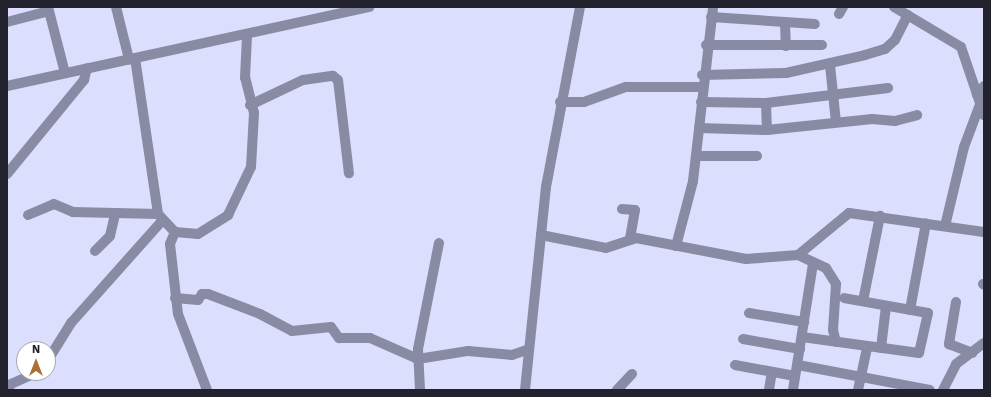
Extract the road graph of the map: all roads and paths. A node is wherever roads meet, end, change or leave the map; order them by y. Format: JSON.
{"nodes":[{"id":1,"x":116,"y":7,"type":"edge"},
{"id":2,"x":370,"y":7,"type":"edge"},
{"id":3,"x":580,"y":7,"type":"edge"},
{"id":4,"x":896,"y":7,"type":"edge"},
{"id":5,"x":48,"y":9,"type":"edge"},
{"id":6,"x":344,"y":10,"type":"edge"},
{"id":7,"x":712,"y":12,"type":"edge"},
{"id":8,"x":908,"y":15,"type":"junction"},
{"id":9,"x":7,"y":22,"type":"edge"},
{"id":10,"x":785,"y":23,"type":"junction"},
{"id":11,"x":815,"y":24,"type":"dead end"},
{"id":12,"x":247,"y":35,"type":"junction"},
{"id":13,"x":706,"y":45,"type":"junction"},
{"id":14,"x":822,"y":45,"type":"dead end"},
{"id":15,"x":786,"y":46,"type":"junction"},
{"id":16,"x":132,"y":58,"type":"junction"},
{"id":17,"x":830,"y":65,"type":"junction"},
{"id":18,"x":87,"y":68,"type":"junction"},
{"id":19,"x":65,"y":73,"type":"junction"},
{"id":20,"x":702,"y":75,"type":"junction"},
{"id":21,"x":7,"y":86,"type":"edge"},
{"id":22,"x":702,"y":87,"type":"junction"},
{"id":23,"x":888,"y":88,"type":"dead end"},
{"id":24,"x":981,"y":90,"type":"edge"},
{"id":25,"x":832,"y":94,"type":"junction"},
{"id":26,"x":560,"y":102,"type":"junction"},
{"id":27,"x":701,"y":102,"type":"junction"},
{"id":28,"x":766,"y":103,"type":"junction"},
{"id":29,"x":250,"y":105,"type":"junction"},
{"id":30,"x":982,"y":111,"type":"edge"},
{"id":31,"x":917,"y":115,"type":"dead end"},
{"id":32,"x":836,"y":122,"type":"junction"},
{"id":33,"x":698,"y":128,"type":"junction"},
{"id":34,"x":767,"y":130,"type":"junction"},
{"id":35,"x":696,"y":156,"type":"junction"},
{"id":36,"x":757,"y":156,"type":"dead end"},
{"id":37,"x":349,"y":173,"type":"dead end"},
{"id":38,"x":7,"y":174,"type":"edge"},
{"id":39,"x":622,"y":209,"type":"dead end"},
{"id":40,"x":28,"y":215,"type":"dead end"},
{"id":41,"x":115,"y":215,"type":"junction"},
{"id":42,"x":880,"y":216,"type":"junction"},
{"id":43,"x":160,"y":218,"type":"junction"},
{"id":44,"x":926,"y":223,"type":"junction"},
{"id":45,"x":945,"y":226,"type":"junction"},
{"id":46,"x":175,"y":232,"type":"junction"},
{"id":47,"x":984,"y":232,"type":"edge"},
{"id":48,"x":541,"y":235,"type":"junction"},
{"id":49,"x":630,"y":239,"type":"junction"},
{"id":50,"x":439,"y":243,"type":"dead end"},
{"id":51,"x":676,"y":246,"type":"junction"},
{"id":52,"x":95,"y":251,"type":"dead end"},
{"id":53,"x":798,"y":255,"type":"junction"},
{"id":54,"x":813,"y":264,"type":"junction"},
{"id":55,"x":175,"y":298,"type":"junction"},
{"id":56,"x":844,"y":298,"type":"dead end"},
{"id":57,"x":863,"y":301,"type":"junction"},
{"id":58,"x":956,"y":302,"type":"dead end"},
{"id":59,"x":886,"y":306,"type":"junction"},
{"id":60,"x":910,"y":310,"type":"junction"},
{"id":61,"x":749,"y":313,"type":"dead end"},
{"id":62,"x":804,"y":322,"type":"junction"},
{"id":63,"x":802,"y":337,"type":"junction"},
{"id":64,"x":743,"y":340,"type":"dead end"},
{"id":65,"x":836,"y":342,"type":"junction"},
{"id":66,"x":984,"y":343,"type":"edge"},
{"id":67,"x":56,"y":347,"type":"edge"},
{"id":68,"x":867,"y":348,"type":"junction"},
{"id":69,"x":881,"y":348,"type":"junction"},
{"id":70,"x":529,"y":349,"type":"junction"},
{"id":71,"x":800,"y":349,"type":"junction"},
{"id":72,"x":972,"y":352,"type":"junction"},
{"id":73,"x":418,"y":359,"type":"junction"},
{"id":74,"x":734,"y":365,"type":"dead end"},
{"id":75,"x":798,"y":365,"type":"junction"},
{"id":76,"x":772,"y":372,"type":"junction"},
{"id":77,"x":632,"y":374,"type":"dead end"},
{"id":78,"x":796,"y":376,"type":"junction"},
{"id":79,"x":861,"y":377,"type":"junction"},
{"id":80,"x":18,"y":381,"type":"edge"},
{"id":81,"x":7,"y":390,"type":"edge"},
{"id":82,"x":207,"y":390,"type":"edge"},
{"id":83,"x":420,"y":390,"type":"edge"},
{"id":84,"x":525,"y":390,"type":"edge"},
{"id":85,"x":617,"y":390,"type":"edge"},
{"id":86,"x":769,"y":390,"type":"edge"},
{"id":87,"x":793,"y":390,"type":"edge"},
{"id":88,"x":858,"y":390,"type":"edge"},
{"id":89,"x":930,"y":390,"type":"edge"},
{"id":90,"x":943,"y":390,"type":"edge"}],
"edges":[{"from":1,"to":16,"type":"street"},
{"from":2,"to":6,"type":"street"},
{"from":3,"to":26,"type":"street"},
{"from":4,"to":8,"type":"street"},
{"from":5,"to":9,"type":"street"},
{"from":5,"to":19,"type":"street"},
{"from":6,"to":12,"type":"street"},
{"from":7,"to":10,"type":"street"},
{"from":7,"to":13,"type":"street"},
{"from":8,"to":17,"type":"street"},
{"from":8,"to":24,"type":"street"},
{"from":10,"to":11,"type":"street"},
{"from":10,"to":15,"type":"street"},
{"from":12,"to":16,"type":"street"},
{"from":12,"to":29,"type":"street"},
{"from":13,"to":15,"type":"street"},
{"from":13,"to":20,"type":"street"},
{"from":14,"to":15,"type":"street"},
{"from":16,"to":18,"type":"street"},
{"from":16,"to":43,"type":"street"},
{"from":17,"to":20,"type":"street"},
{"from":17,"to":25,"type":"street"},
{"from":18,"to":19,"type":"street"},
{"from":18,"to":38,"type":"street"},
{"from":19,"to":21,"type":"street"},
{"from":20,"to":22,"type":"street"},
{"from":22,"to":26,"type":"street"},
{"from":22,"to":27,"type":"street"},
{"from":23,"to":25,"type":"street"},
{"from":24,"to":30,"type":"street"},
{"from":25,"to":28,"type":"street"},
{"from":25,"to":32,"type":"street"},
{"from":26,"to":48,"type":"street"},
{"from":27,"to":28,"type":"street"},
{"from":27,"to":33,"type":"street"},
{"from":28,"to":34,"type":"street"},
{"from":29,"to":37,"type":"street"},
{"from":29,"to":46,"type":"street"},
{"from":30,"to":45,"type":"street"},
{"from":31,"to":32,"type":"street"},
{"from":32,"to":34,"type":"street"},
{"from":33,"to":34,"type":"street"},
{"from":33,"to":35,"type":"street"},
{"from":35,"to":36,"type":"street"},
{"from":35,"to":51,"type":"street"},
{"from":39,"to":49,"type":"street"},
{"from":40,"to":41,"type":"street"},
{"from":41,"to":43,"type":"street"},
{"from":41,"to":52,"type":"street"},
{"from":42,"to":44,"type":"street"},
{"from":42,"to":53,"type":"street"},
{"from":42,"to":57,"type":"street"},
{"from":43,"to":46,"type":"street"},
{"from":43,"to":67,"type":"street"},
{"from":44,"to":45,"type":"street"},
{"from":44,"to":60,"type":"street"},
{"from":45,"to":47,"type":"street"},
{"from":46,"to":55,"type":"street"},
{"from":48,"to":49,"type":"street"},
{"from":48,"to":70,"type":"street"},
{"from":49,"to":51,"type":"street"},
{"from":50,"to":73,"type":"street"},
{"from":51,"to":53,"type":"street"},
{"from":53,"to":54,"type":"street"},
{"from":54,"to":62,"type":"street"},
{"from":54,"to":65,"type":"street"},
{"from":55,"to":73,"type":"street"},
{"from":55,"to":82,"type":"street"},
{"from":56,"to":57,"type":"street"},
{"from":57,"to":59,"type":"street"},
{"from":58,"to":72,"type":"street"},
{"from":59,"to":60,"type":"street"},
{"from":59,"to":69,"type":"street"},
{"from":60,"to":69,"type":"street"},
{"from":61,"to":62,"type":"street"},
{"from":62,"to":63,"type":"street"},
{"from":63,"to":65,"type":"street"},
{"from":63,"to":71,"type":"street"},
{"from":64,"to":71,"type":"street"},
{"from":65,"to":68,"type":"street"},
{"from":66,"to":72,"type":"street"},
{"from":68,"to":69,"type":"street"},
{"from":68,"to":79,"type":"street"},
{"from":70,"to":73,"type":"street"},
{"from":70,"to":84,"type":"street"},
{"from":71,"to":75,"type":"street"},
{"from":72,"to":90,"type":"street"},
{"from":73,"to":83,"type":"street"},
{"from":74,"to":76,"type":"street"},
{"from":75,"to":78,"type":"street"},
{"from":75,"to":79,"type":"street"},
{"from":76,"to":78,"type":"street"},
{"from":76,"to":86,"type":"street"},
{"from":77,"to":85,"type":"street"},
{"from":78,"to":87,"type":"street"},
{"from":79,"to":88,"type":"street"},
{"from":79,"to":89,"type":"street"},
{"from":80,"to":81,"type":"street"}]}
